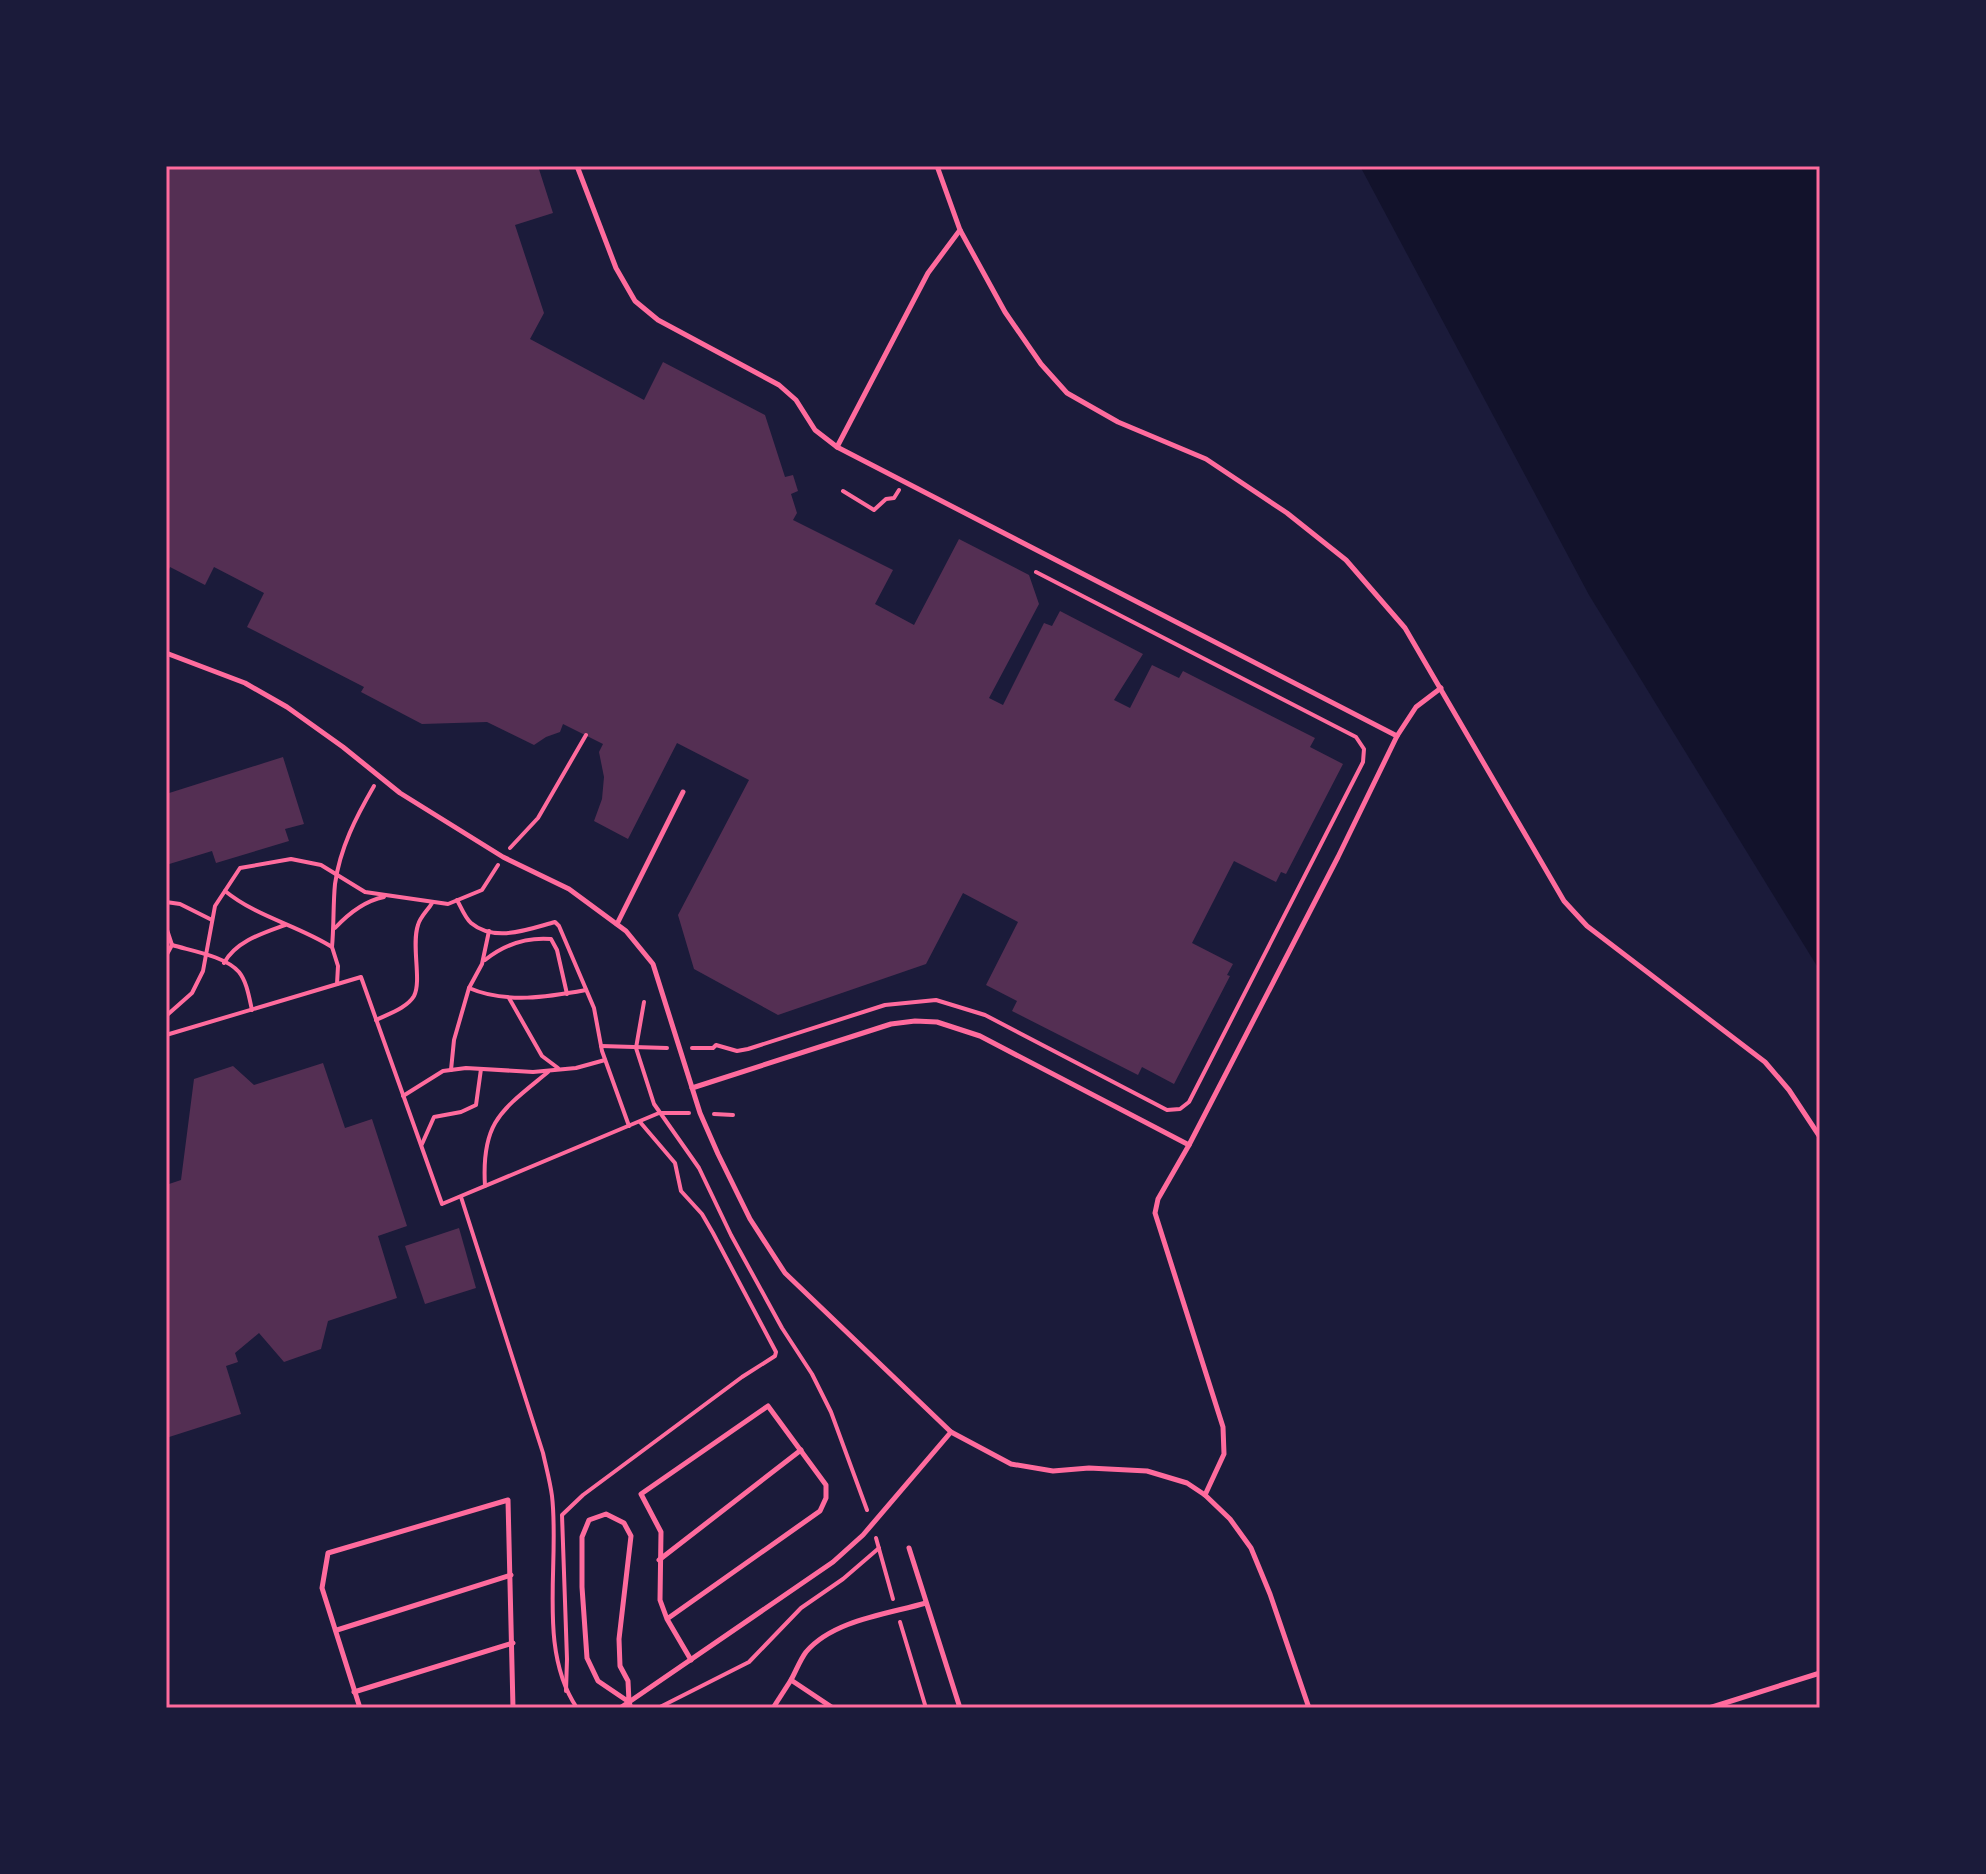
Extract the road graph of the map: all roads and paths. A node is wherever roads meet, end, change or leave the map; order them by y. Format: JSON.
{"nodes":[{"id":1,"x":577,"y":166,"type":"edge"},
{"id":2,"x":937,"y":166,"type":"edge"},
{"id":3,"x":960,"y":230,"type":"junction"},
{"id":4,"x":837,"y":447,"type":"junction"},
{"id":5,"x":843,"y":491,"type":"dead end"},
{"id":6,"x":874,"y":510,"type":"dead end"},
{"id":7,"x":1036,"y":572,"type":"dead end"},
{"id":8,"x":166,"y":653,"type":"edge"},
{"id":9,"x":1441,"y":688,"type":"junction"},
{"id":10,"x":586,"y":735,"type":"dead end"},
{"id":11,"x":1397,"y":736,"type":"junction"},
{"id":12,"x":381,"y":777,"type":"junction"},
{"id":13,"x":683,"y":792,"type":"dead end"},
{"id":14,"x":503,"y":857,"type":"junction"},
{"id":15,"x":337,"y":875,"type":"junction"},
{"id":16,"x":225,"y":891,"type":"junction"},
{"id":17,"x":386,"y":896,"type":"junction"},
{"id":18,"x":457,"y":900,"type":"junction"},
{"id":19,"x":166,"y":902,"type":"edge"},
{"id":20,"x":432,"y":903,"type":"junction"},
{"id":21,"x":212,"y":920,"type":"junction"},
{"id":22,"x":287,"y":924,"type":"junction"},
{"id":23,"x":617,"y":924,"type":"junction"},
{"id":24,"x":166,"y":927,"type":"edge"},
{"id":25,"x":334,"y":929,"type":"junction"},
{"id":26,"x":489,"y":931,"type":"junction"},
{"id":27,"x":172,"y":945,"type":"junction"},
{"id":28,"x":332,"y":947,"type":"junction"},
{"id":29,"x":570,"y":952,"type":"junction"},
{"id":30,"x":205,"y":955,"type":"junction"},
{"id":31,"x":166,"y":956,"type":"edge"},
{"id":32,"x":559,"y":956,"type":"junction"},
{"id":33,"x":483,"y":960,"type":"junction"},
{"id":34,"x":224,"y":963,"type":"junction"},
{"id":35,"x":337,"y":984,"type":"junction"},
{"id":36,"x":469,"y":988,"type":"junction"},
{"id":37,"x":586,"y":990,"type":"junction"},
{"id":38,"x":567,"y":994,"type":"junction"},
{"id":39,"x":509,"y":998,"type":"junction"},
{"id":40,"x":644,"y":1002,"type":"dead end"},
{"id":41,"x":252,"y":1010,"type":"junction"},
{"id":42,"x":166,"y":1016,"type":"edge"},
{"id":43,"x":376,"y":1020,"type":"junction"},
{"id":44,"x":166,"y":1035,"type":"edge"},
{"id":45,"x":601,"y":1046,"type":"junction"},
{"id":46,"x":636,"y":1048,"type":"junction"},
{"id":47,"x":680,"y":1048,"type":"junction"},
{"id":48,"x":605,"y":1060,"type":"junction"},
{"id":49,"x":481,"y":1069,"type":"junction"},
{"id":50,"x":560,"y":1069,"type":"junction"},
{"id":51,"x":451,"y":1070,"type":"junction"},
{"id":52,"x":550,"y":1070,"type":"junction"},
{"id":53,"x":692,"y":1088,"type":"junction"},
{"id":54,"x":403,"y":1096,"type":"junction"},
{"id":55,"x":659,"y":1113,"type":"junction"},
{"id":56,"x":700,"y":1113,"type":"junction"},
{"id":57,"x":733,"y":1115,"type":"dead end"},
{"id":58,"x":640,"y":1121,"type":"junction"},
{"id":59,"x":629,"y":1126,"type":"junction"},
{"id":60,"x":1820,"y":1137,"type":"edge"},
{"id":61,"x":1189,"y":1145,"type":"junction"},
{"id":62,"x":422,"y":1147,"type":"junction"},
{"id":63,"x":485,"y":1186,"type":"junction"},
{"id":64,"x":461,"y":1197,"type":"junction"},
{"id":65,"x":951,"y":1432,"type":"junction"},
{"id":66,"x":801,"y":1450,"type":"junction"},
{"id":67,"x":1205,"y":1495,"type":"junction"},
{"id":68,"x":872,"y":1525,"type":"junction"},
{"id":69,"x":879,"y":1548,"type":"junction"},
{"id":70,"x":909,"y":1548,"type":"dead end"},
{"id":71,"x":659,"y":1560,"type":"junction"},
{"id":72,"x":511,"y":1575,"type":"junction"},
{"id":73,"x":926,"y":1603,"type":"junction"},
{"id":74,"x":897,"y":1611,"type":"junction"},
{"id":75,"x":667,"y":1619,"type":"junction"},
{"id":76,"x":336,"y":1630,"type":"junction"},
{"id":77,"x":513,"y":1643,"type":"junction"},
{"id":78,"x":691,"y":1660,"type":"junction"},
{"id":79,"x":1820,"y":1673,"type":"edge"},
{"id":80,"x":791,"y":1680,"type":"junction"},
{"id":81,"x":566,"y":1691,"type":"junction"},
{"id":82,"x":354,"y":1692,"type":"junction"},
{"id":83,"x":630,"y":1705,"type":"edge"},
{"id":84,"x":360,"y":1708,"type":"edge"},
{"id":85,"x":513,"y":1708,"type":"edge"},
{"id":86,"x":577,"y":1708,"type":"edge"},
{"id":87,"x":620,"y":1708,"type":"edge"},
{"id":88,"x":658,"y":1708,"type":"edge"},
{"id":89,"x":773,"y":1708,"type":"edge"},
{"id":90,"x":833,"y":1708,"type":"edge"},
{"id":91,"x":926,"y":1708,"type":"edge"},
{"id":92,"x":960,"y":1708,"type":"edge"},
{"id":93,"x":1309,"y":1708,"type":"edge"},
{"id":94,"x":1709,"y":1708,"type":"edge"}],
"edges":[{"from":1,"to":4,"type":"lane"},
{"from":2,"to":3,"type":"lane"},
{"from":3,"to":4,"type":"lane"},
{"from":3,"to":9,"type":"lane"},
{"from":4,"to":11,"type":"lane"},
{"from":5,"to":6,"type":"path"},
{"from":7,"to":47,"type":"path"},
{"from":8,"to":12,"type":"lane"},
{"from":9,"to":11,"type":"lane"},
{"from":9,"to":60,"type":"lane"},
{"from":10,"to":14,"type":"path"},
{"from":11,"to":61,"type":"lane"},
{"from":12,"to":14,"type":"lane"},
{"from":12,"to":15,"type":"path"},
{"from":13,"to":23,"type":"lane"},
{"from":14,"to":18,"type":"path"},
{"from":14,"to":23,"type":"lane"},
{"from":15,"to":16,"type":"path"},
{"from":15,"to":17,"type":"path"},
{"from":15,"to":25,"type":"path"},
{"from":16,"to":21,"type":"path"},
{"from":16,"to":22,"type":"path"},
{"from":17,"to":20,"type":"path"},
{"from":17,"to":25,"type":"path"},
{"from":18,"to":20,"type":"path"},
{"from":18,"to":26,"type":"path"},
{"from":19,"to":21,"type":"path"},
{"from":20,"to":43,"type":"path"},
{"from":21,"to":30,"type":"path"},
{"from":22,"to":28,"type":"path"},
{"from":22,"to":34,"type":"path"},
{"from":23,"to":47,"type":"lane"},
{"from":24,"to":27,"type":"path"},
{"from":25,"to":28,"type":"path"},
{"from":26,"to":29,"type":"path"},
{"from":26,"to":33,"type":"path"},
{"from":27,"to":30,"type":"path"},
{"from":27,"to":31,"type":"path"},
{"from":28,"to":35,"type":"path"},
{"from":29,"to":32,"type":"path"},
{"from":29,"to":37,"type":"path"},
{"from":30,"to":34,"type":"path"},
{"from":30,"to":42,"type":"path"},
{"from":32,"to":33,"type":"path"},
{"from":32,"to":38,"type":"path"},
{"from":33,"to":36,"type":"path"},
{"from":34,"to":41,"type":"path"},
{"from":35,"to":41,"type":"path"},
{"from":35,"to":43,"type":"path"},
{"from":36,"to":39,"type":"path"},
{"from":36,"to":51,"type":"path"},
{"from":37,"to":38,"type":"path"},
{"from":37,"to":45,"type":"path"},
{"from":38,"to":39,"type":"path"},
{"from":39,"to":50,"type":"path"},
{"from":40,"to":46,"type":"path"},
{"from":41,"to":44,"type":"path"},
{"from":43,"to":54,"type":"path"},
{"from":45,"to":46,"type":"path"},
{"from":45,"to":48,"type":"path"},
{"from":46,"to":47,"type":"path"},
{"from":46,"to":55,"type":"path"},
{"from":47,"to":53,"type":"lane"},
{"from":48,"to":50,"type":"path"},
{"from":48,"to":59,"type":"path"},
{"from":49,"to":51,"type":"path"},
{"from":49,"to":52,"type":"path"},
{"from":49,"to":62,"type":"path"},
{"from":50,"to":52,"type":"path"},
{"from":51,"to":54,"type":"path"},
{"from":52,"to":63,"type":"path"},
{"from":53,"to":56,"type":"lane"},
{"from":53,"to":61,"type":"lane"},
{"from":54,"to":62,"type":"path"},
{"from":55,"to":56,"type":"path"},
{"from":55,"to":58,"type":"path"},
{"from":55,"to":68,"type":"path"},
{"from":56,"to":57,"type":"path"},
{"from":56,"to":65,"type":"lane"},
{"from":58,"to":59,"type":"path"},
{"from":58,"to":81,"type":"path"},
{"from":59,"to":63,"type":"path"},
{"from":61,"to":67,"type":"lane"},
{"from":62,"to":64,"type":"path"},
{"from":63,"to":64,"type":"path"},
{"from":64,"to":81,"type":"path"},
{"from":65,"to":67,"type":"lane"},
{"from":65,"to":68,"type":"lane"},
{"from":66,"to":71,"type":"lane"},
{"from":66,"to":71,"type":"lane"},
{"from":66,"to":75,"type":"lane"},
{"from":67,"to":93,"type":"lane"},
{"from":68,"to":69,"type":"path"},
{"from":68,"to":78,"type":"lane"},
{"from":69,"to":74,"type":"path"},
{"from":69,"to":88,"type":"path"},
{"from":70,"to":73,"type":"lane"},
{"from":71,"to":75,"type":"lane"},
{"from":72,"to":76,"type":"lane"},
{"from":72,"to":76,"type":"lane"},
{"from":72,"to":77,"type":"lane"},
{"from":73,"to":74,"type":"lane"},
{"from":73,"to":92,"type":"lane"},
{"from":74,"to":80,"type":"lane"},
{"from":74,"to":91,"type":"path"},
{"from":75,"to":78,"type":"lane"},
{"from":76,"to":82,"type":"lane"},
{"from":77,"to":82,"type":"lane"},
{"from":77,"to":85,"type":"lane"},
{"from":78,"to":83,"type":"lane"},
{"from":79,"to":94,"type":"lane"},
{"from":80,"to":89,"type":"lane"},
{"from":80,"to":90,"type":"lane"},
{"from":81,"to":86,"type":"path"},
{"from":82,"to":84,"type":"lane"},
{"from":83,"to":83,"type":"lane"},
{"from":83,"to":87,"type":"lane"}]}
